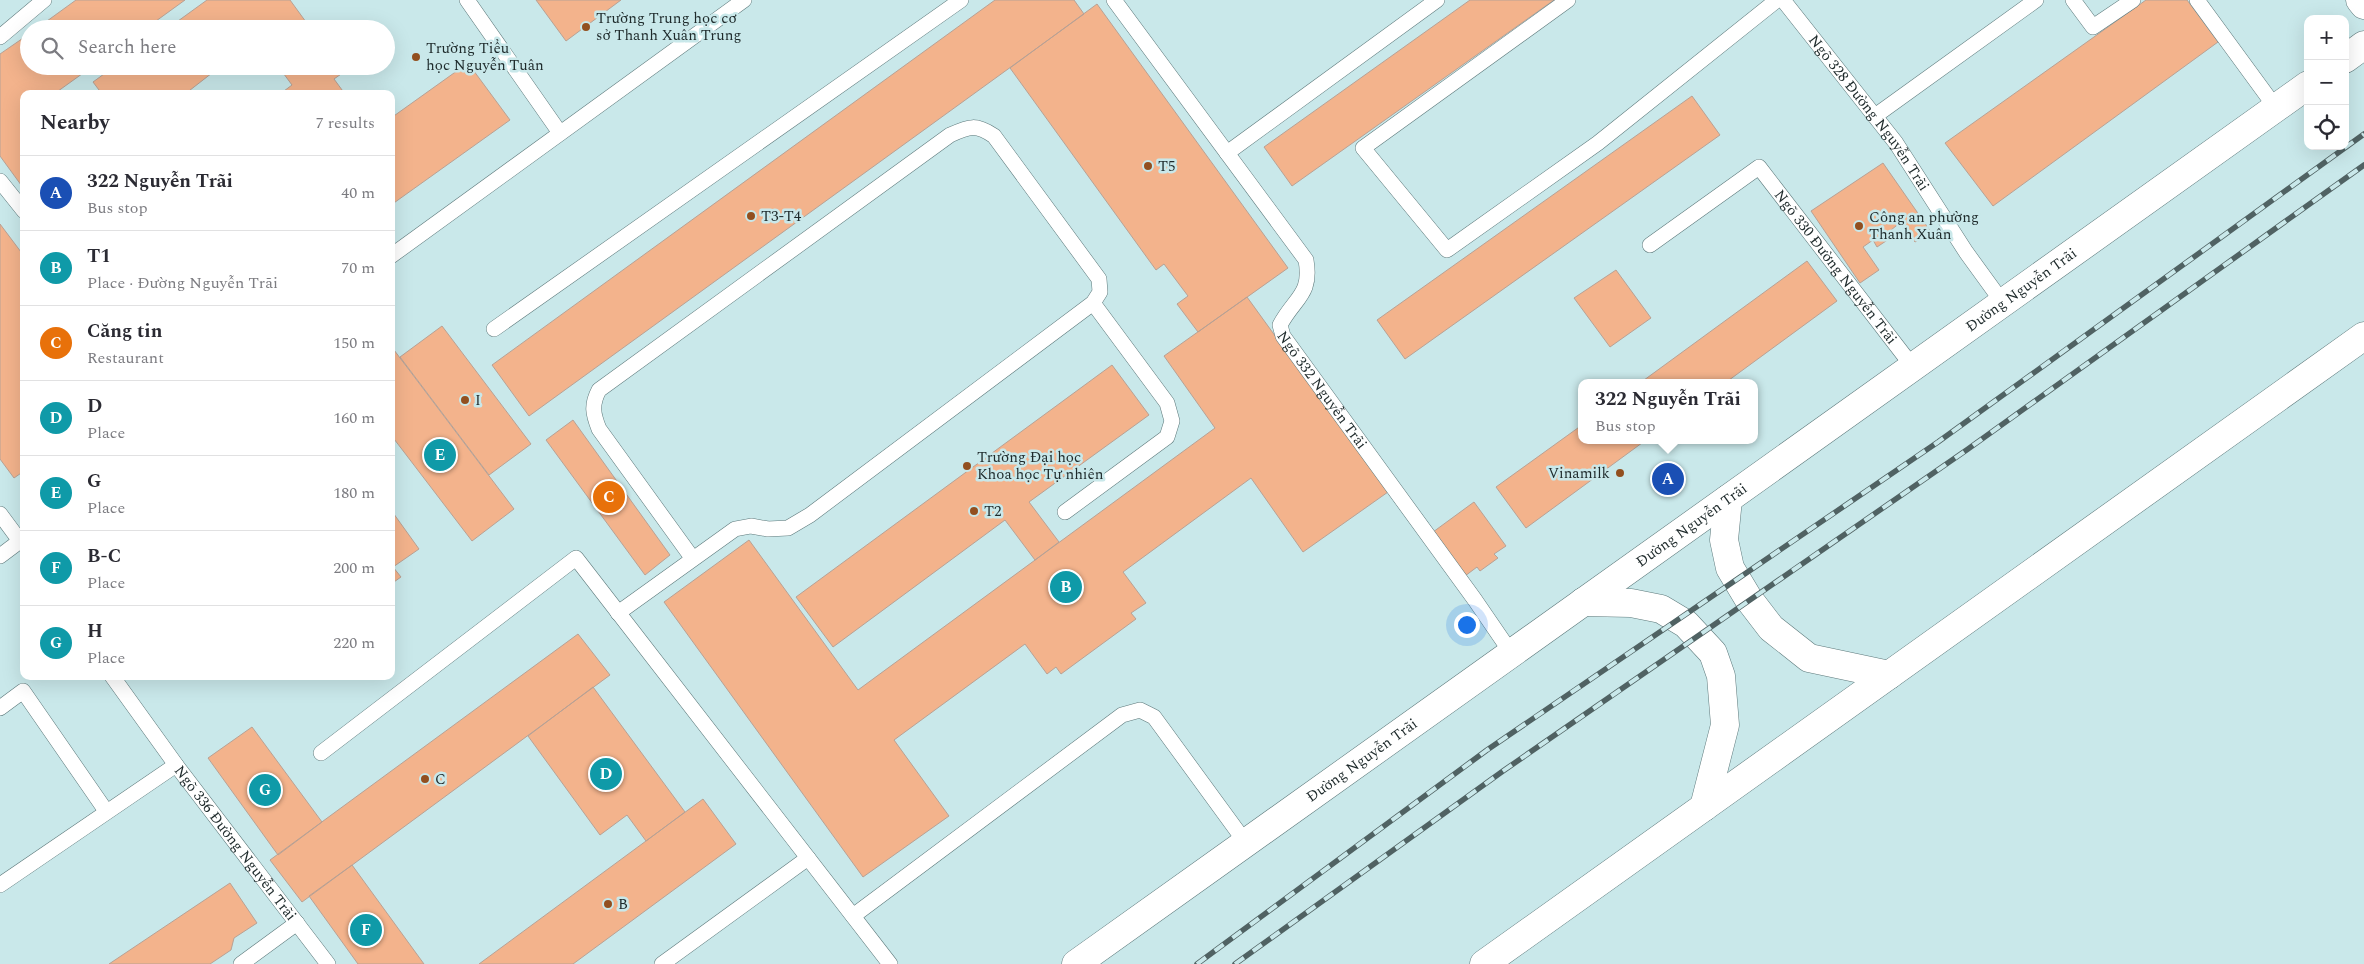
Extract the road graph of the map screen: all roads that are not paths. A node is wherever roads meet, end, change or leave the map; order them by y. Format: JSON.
{"nodes":[{"id":1,"x":44,"y":0,"type":"edge"},
{"id":2,"x":467,"y":0,"type":"edge"},
{"id":3,"x":744,"y":0,"type":"edge"},
{"id":4,"x":961,"y":0,"type":"edge"},
{"id":5,"x":1437,"y":0,"type":"edge"},
{"id":6,"x":1568,"y":0,"type":"edge"},
{"id":7,"x":1777,"y":0,"type":"edge"},
{"id":8,"x":1783,"y":0,"type":"edge"},
{"id":9,"x":2036,"y":0,"type":"edge"},
{"id":10,"x":2073,"y":0,"type":"edge"},
{"id":11,"x":2133,"y":0,"type":"edge"},
{"id":12,"x":2197,"y":0,"type":"edge"},
{"id":13,"x":2360,"y":0,"type":"edge"},
{"id":14,"x":1121,"y":2,"type":"edge"},
{"id":15,"x":2364,"y":5,"type":"edge"},
{"id":16,"x":20,"y":20,"type":"edge"},
{"id":17,"x":20,"y":20,"type":"edge"},
{"id":18,"x":0,"y":37,"type":"edge"},
{"id":19,"x":2364,"y":45,"type":"edge"},
{"id":20,"x":2349,"y":56,"type":"edge"},
{"id":21,"x":2304,"y":88,"type":"edge"},
{"id":22,"x":2276,"y":108,"type":"junction"},
{"id":23,"x":1875,"y":116,"type":"junction"},
{"id":24,"x":560,"y":133,"type":"junction"},
{"id":25,"x":1227,"y":153,"type":"junction"},
{"id":26,"x":0,"y":181,"type":"edge"},
{"id":27,"x":20,"y":206,"type":"edge"},
{"id":28,"x":1650,"y":245,"type":"dead end"},
{"id":29,"x":395,"y":253,"type":"edge"},
{"id":30,"x":1093,"y":303,"type":"junction"},
{"id":31,"x":2003,"y":303,"type":"junction"},
{"id":32,"x":494,"y":329,"type":"dead end"},
{"id":33,"x":2364,"y":336,"type":"edge"},
{"id":34,"x":1913,"y":367,"type":"junction"},
{"id":35,"x":1728,"y":499,"type":"junction"},
{"id":36,"x":1065,"y":512,"type":"dead end"},
{"id":37,"x":0,"y":514,"type":"edge"},
{"id":38,"x":20,"y":537,"type":"edge"},
{"id":39,"x":20,"y":541,"type":"edge"},
{"id":40,"x":0,"y":556,"type":"edge"},
{"id":41,"x":693,"y":559,"type":"junction"},
{"id":42,"x":1584,"y":602,"type":"junction"},
{"id":43,"x":618,"y":613,"type":"junction"},
{"id":44,"x":1512,"y":654,"type":"junction"},
{"id":45,"x":1889,"y":676,"type":"junction"},
{"id":46,"x":115,"y":680,"type":"edge"},
{"id":47,"x":0,"y":708,"type":"edge"},
{"id":48,"x":321,"y":753,"type":"dead end"},
{"id":49,"x":176,"y":765,"type":"junction"},
{"id":50,"x":1704,"y":807,"type":"junction"},
{"id":51,"x":106,"y":811,"type":"junction"},
{"id":52,"x":1246,"y":843,"type":"junction"},
{"id":53,"x":808,"y":858,"type":"junction"},
{"id":54,"x":1,"y":883,"type":"edge"},
{"id":55,"x":853,"y":916,"type":"junction"},
{"id":56,"x":298,"y":923,"type":"junction"},
{"id":57,"x":241,"y":964,"type":"edge"},
{"id":58,"x":328,"y":964,"type":"edge"},
{"id":59,"x":662,"y":964,"type":"edge"},
{"id":60,"x":890,"y":964,"type":"edge"},
{"id":61,"x":1076,"y":964,"type":"edge"},
{"id":62,"x":1484,"y":964,"type":"edge"}],
"edges":[{"from":1,"to":17,"type":"lane"},
{"from":2,"to":24,"type":"lane"},
{"from":3,"to":24,"type":"lane"},
{"from":4,"to":32,"type":"lane"},
{"from":5,"to":25,"type":"lane"},
{"from":6,"to":7,"type":"lane"},
{"from":8,"to":23,"type":"lane","name":"Ngõ 328 Đường Nguyễn Trãi"},
{"from":9,"to":23,"type":"lane"},
{"from":10,"to":11,"type":"lane"},
{"from":12,"to":22,"type":"lane"},
{"from":13,"to":15,"type":"main road"},
{"from":14,"to":25,"type":"lane","name":"Ngõ 332 Nguyễn Trãi"},
{"from":16,"to":18,"type":"lane"},
{"from":19,"to":20,"type":"main road"},
{"from":21,"to":22,"type":"main road","name":"Đường Nguyễn Trãi"},
{"from":22,"to":31,"type":"main road","name":"Đường Nguyễn Trãi"},
{"from":23,"to":31,"type":"lane","name":"Ngõ 328 Đường Nguyễn Trãi"},
{"from":24,"to":29,"type":"lane"},
{"from":25,"to":44,"type":"lane","name":"Ngõ 332 Nguyễn Trãi"},
{"from":26,"to":27,"type":"lane"},
{"from":28,"to":34,"type":"lane","name":"Ngõ 330 Đường Nguyễn Trãi"},
{"from":30,"to":36,"type":"lane"},
{"from":30,"to":41,"type":"lane"},
{"from":30,"to":41,"type":"lane"},
{"from":31,"to":34,"type":"main road","name":"Đường Nguyễn Trãi"},
{"from":33,"to":45,"type":"main road"},
{"from":34,"to":35,"type":"main road","name":"Đường Nguyễn Trãi"},
{"from":35,"to":42,"type":"main road","name":"Đường Nguyễn Trãi"},
{"from":35,"to":45,"type":"main road"},
{"from":37,"to":38,"type":"lane"},
{"from":39,"to":40,"type":"lane"},
{"from":41,"to":43,"type":"lane"},
{"from":42,"to":44,"type":"main road","name":"Đường Nguyễn Trãi"},
{"from":42,"to":50,"type":"main road"},
{"from":43,"to":48,"type":"lane"},
{"from":43,"to":53,"type":"lane"},
{"from":44,"to":52,"type":"main road","name":"Đường Nguyễn Trãi"},
{"from":45,"to":50,"type":"main road"},
{"from":46,"to":49,"type":"lane"},
{"from":47,"to":51,"type":"lane"},
{"from":49,"to":51,"type":"lane","name":"Ngõ 336 Đường Nguyễn Trãi"},
{"from":49,"to":56,"type":"lane","name":"Ngõ 336 Đường Nguyễn Trãi"},
{"from":50,"to":62,"type":"main road"},
{"from":51,"to":54,"type":"lane","name":"Ngõ 336 Đường Nguyễn Trãi"},
{"from":52,"to":55,"type":"lane"},
{"from":52,"to":61,"type":"main road","name":"Đường Nguyễn Trãi"},
{"from":53,"to":55,"type":"lane"},
{"from":53,"to":59,"type":"lane"},
{"from":55,"to":60,"type":"lane"},
{"from":56,"to":57,"type":"lane"},
{"from":56,"to":58,"type":"lane","name":"Ngõ 336 Đường Nguyễn Trãi"}]}
